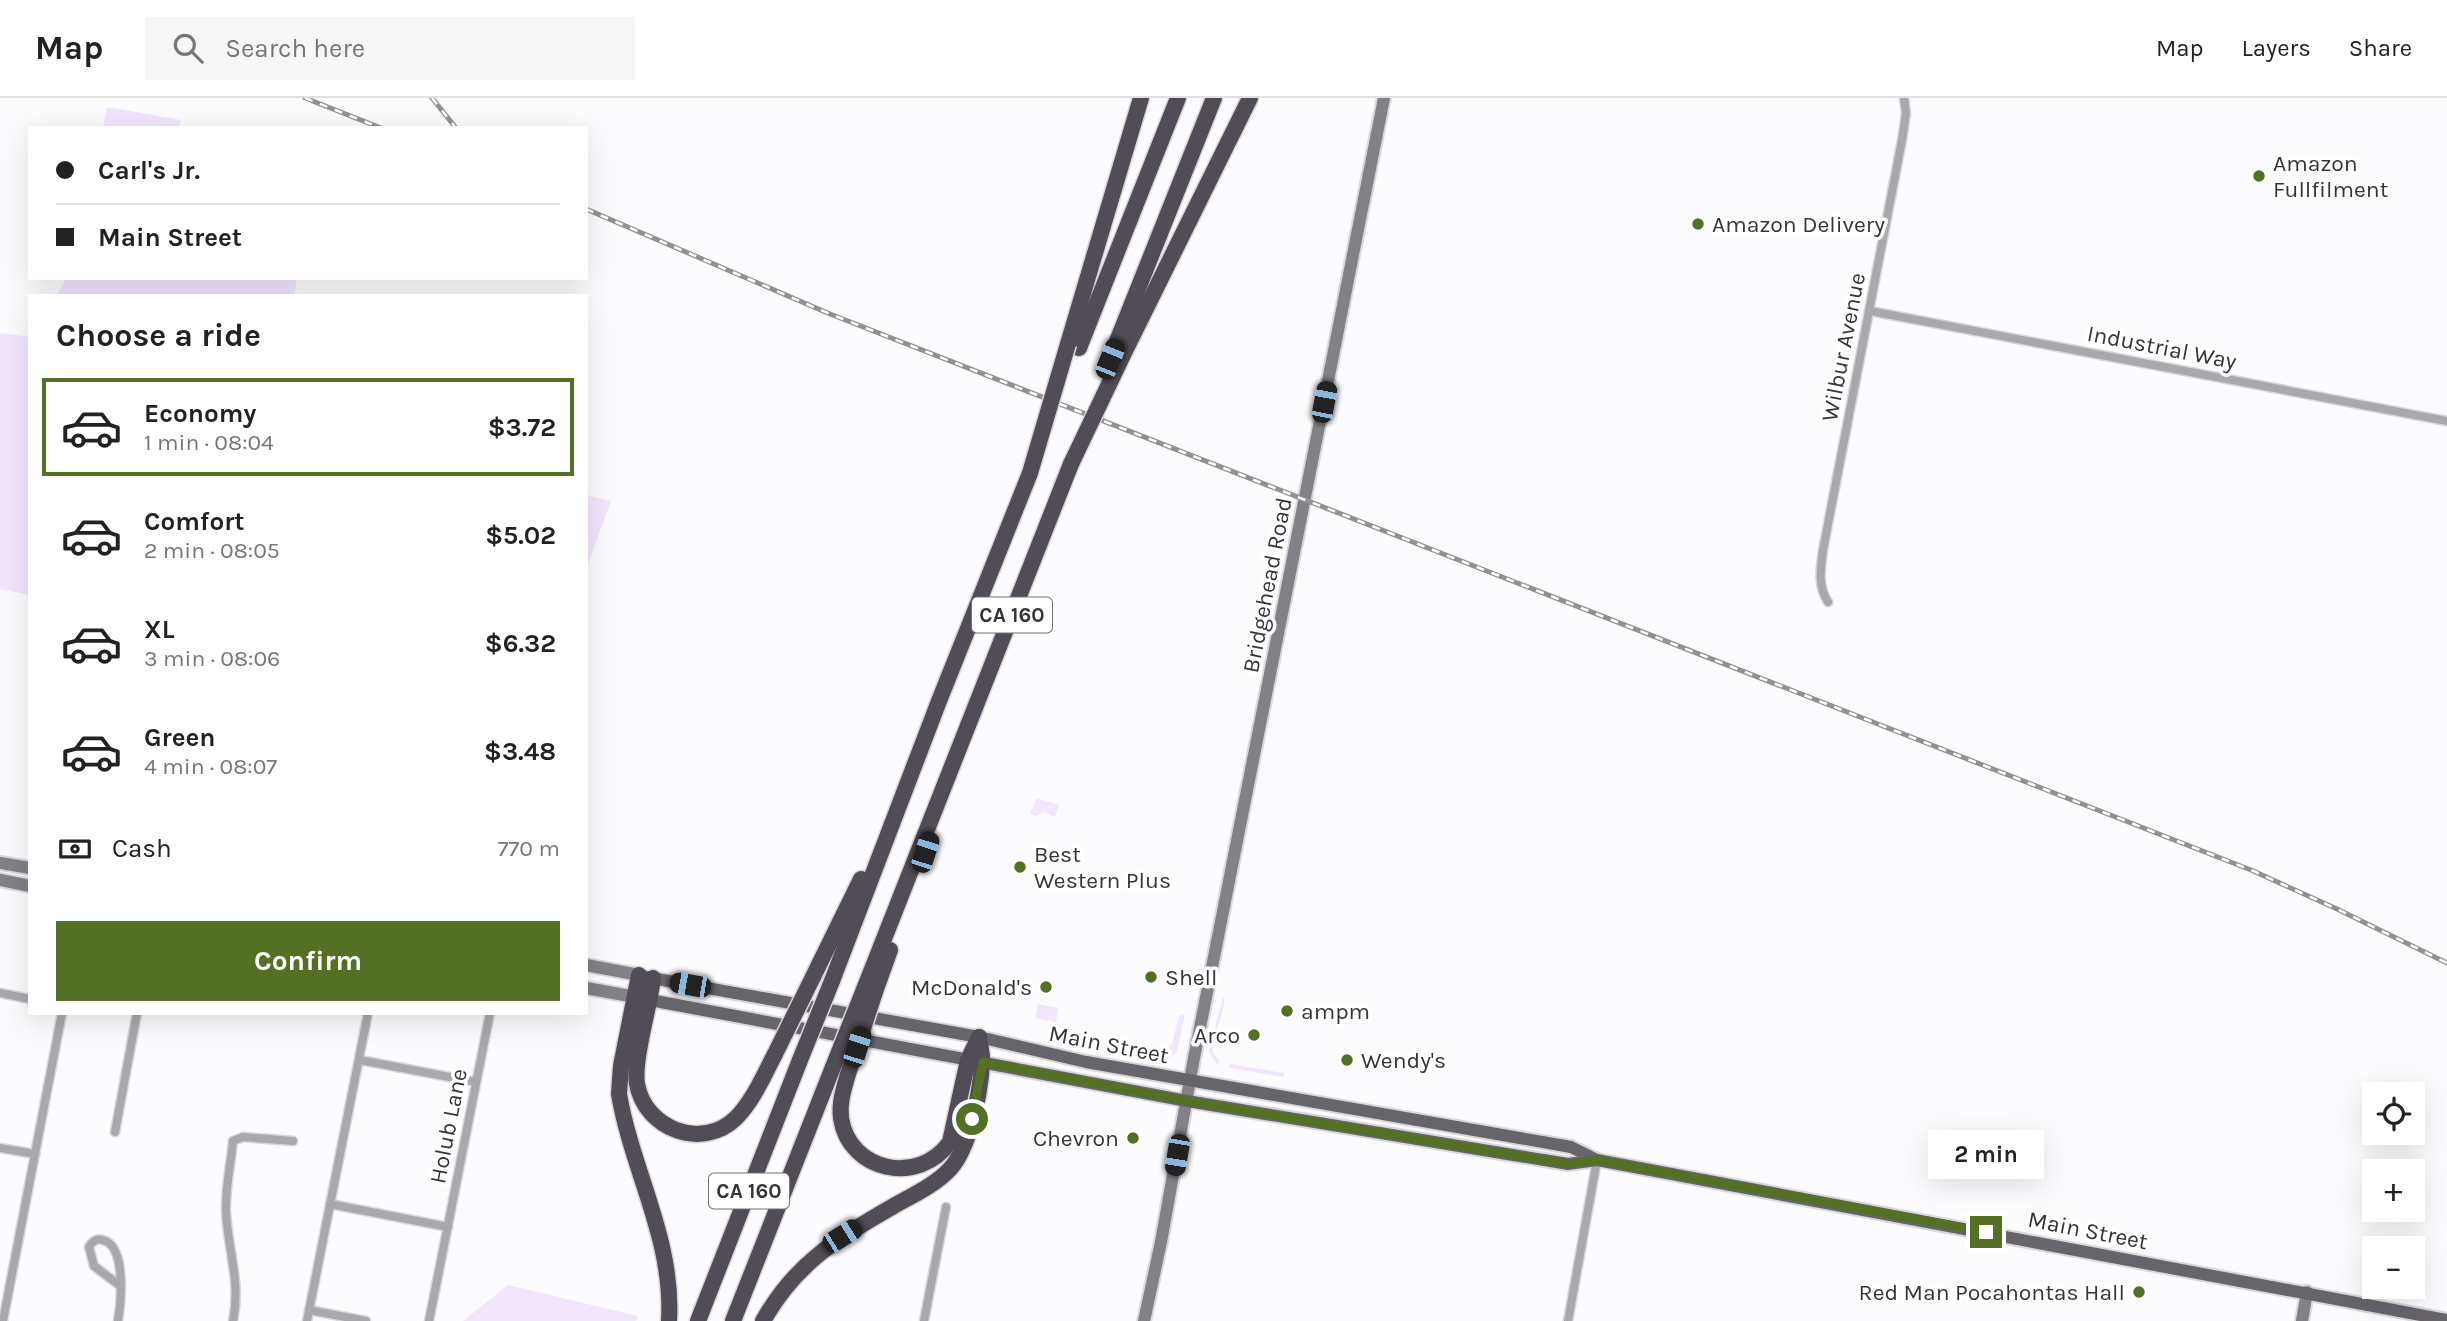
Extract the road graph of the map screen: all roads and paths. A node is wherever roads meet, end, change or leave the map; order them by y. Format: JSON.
{"nodes":[{"id":1,"x":1141,"y":98,"type":"edge"},
{"id":2,"x":1178,"y":98,"type":"edge"},
{"id":3,"x":1214,"y":98,"type":"edge"},
{"id":4,"x":1250,"y":98,"type":"edge"},
{"id":5,"x":1384,"y":98,"type":"edge"},
{"id":6,"x":1903,"y":98,"type":"edge"},
{"id":7,"x":1870,"y":311,"type":"junction"},
{"id":8,"x":1074,"y":346,"type":"junction"},
{"id":9,"x":1116,"y":358,"type":"junction"},
{"id":10,"x":2447,"y":421,"type":"edge"},
{"id":11,"x":1828,"y":602,"type":"dead end"},
{"id":12,"x":939,"y":701,"type":"junction"},
{"id":13,"x":0,"y":863,"type":"edge"},
{"id":14,"x":28,"y":868,"type":"edge"},
{"id":15,"x":0,"y":880,"type":"edge"},
{"id":16,"x":28,"y":886,"type":"edge"},
{"id":17,"x":588,"y":965,"type":"edge"},
{"id":18,"x":646,"y":977,"type":"junction"},
{"id":19,"x":588,"y":988,"type":"edge"},
{"id":20,"x":0,"y":993,"type":"edge"},
{"id":21,"x":28,"y":999,"type":"edge"},
{"id":22,"x":643,"y":999,"type":"junction"},
{"id":23,"x":62,"y":1015,"type":"edge"},
{"id":24,"x":137,"y":1015,"type":"edge"},
{"id":25,"x":368,"y":1015,"type":"edge"},
{"id":26,"x":490,"y":1015,"type":"edge"},
{"id":27,"x":979,"y":1037,"type":"junction"},
{"id":28,"x":360,"y":1059,"type":"junction"},
{"id":29,"x":975,"y":1061,"type":"junction"},
{"id":30,"x":841,"y":1071,"type":"junction"},
{"id":31,"x":1190,"y":1081,"type":"junction"},
{"id":32,"x":476,"y":1082,"type":"junction"},
{"id":33,"x":1187,"y":1101,"type":"junction"},
{"id":34,"x":115,"y":1132,"type":"dead end"},
{"id":35,"x":293,"y":1141,"type":"dead end"},
{"id":36,"x":0,"y":1148,"type":"edge"},
{"id":37,"x":35,"y":1154,"type":"junction"},
{"id":38,"x":1597,"y":1160,"type":"junction"},
{"id":39,"x":330,"y":1204,"type":"junction"},
{"id":40,"x":946,"y":1207,"type":"dead end"},
{"id":41,"x":447,"y":1227,"type":"junction"},
{"id":42,"x":119,"y":1285,"type":"junction"},
{"id":43,"x":2308,"y":1292,"type":"junction"},
{"id":44,"x":309,"y":1310,"type":"junction"},
{"id":45,"x":2447,"y":1320,"type":"edge"},
{"id":46,"x":3,"y":1321,"type":"edge"},
{"id":47,"x":118,"y":1321,"type":"edge"},
{"id":48,"x":233,"y":1321,"type":"edge"},
{"id":49,"x":307,"y":1321,"type":"edge"},
{"id":50,"x":366,"y":1321,"type":"edge"},
{"id":51,"x":429,"y":1321,"type":"edge"},
{"id":52,"x":669,"y":1321,"type":"edge"},
{"id":53,"x":698,"y":1321,"type":"edge"},
{"id":54,"x":733,"y":1321,"type":"edge"},
{"id":55,"x":763,"y":1321,"type":"edge"},
{"id":56,"x":924,"y":1321,"type":"edge"},
{"id":57,"x":1144,"y":1321,"type":"edge"},
{"id":58,"x":1568,"y":1321,"type":"edge"},
{"id":59,"x":2302,"y":1321,"type":"edge"}],
"edges":[{"from":1,"to":8,"type":"highway"},
{"from":2,"to":8,"type":"highway","number":"CA 160"},
{"from":3,"to":9,"type":"highway"},
{"from":4,"to":9,"type":"highway"},
{"from":5,"to":31,"type":"street","name":"Bridgehead Road"},
{"from":6,"to":7,"type":"street","name":"Wilbur Avenue"},
{"from":7,"to":10,"type":"street","name":"Industrial Way"},
{"from":7,"to":11,"type":"street","name":"Wilbur Avenue"},
{"from":8,"to":12,"type":"highway","number":"CA 160","bridge":true},
{"from":9,"to":30,"type":"highway","number":"CA 160","bridge":true},
{"from":12,"to":22,"type":"highway","bridge":true},
{"from":12,"to":53,"type":"highway","number":"CA 160","bridge":true},
{"from":13,"to":14,"type":"street"},
{"from":15,"to":16,"type":"street"},
{"from":17,"to":18,"type":"street"},
{"from":18,"to":22,"type":"highway"},
{"from":18,"to":27,"type":"main road","name":"Main Street"},
{"from":19,"to":22,"type":"street"},
{"from":20,"to":21,"type":"street"},
{"from":22,"to":29,"type":"main road","name":"Main Street"},
{"from":22,"to":52,"type":"highway"},
{"from":23,"to":37,"type":"street"},
{"from":24,"to":34,"type":"street"},
{"from":25,"to":28,"type":"street"},
{"from":26,"to":32,"type":"street","name":"Holub Lane"},
{"from":27,"to":29,"type":"highway"},
{"from":27,"to":31,"type":"main road","name":"Main Street"},
{"from":28,"to":32,"type":"street"},
{"from":28,"to":39,"type":"street"},
{"from":29,"to":30,"type":"highway"},
{"from":29,"to":33,"type":"main road","name":"Main Street"},
{"from":29,"to":55,"type":"highway"},
{"from":30,"to":54,"type":"highway","number":"CA 160"},
{"from":31,"to":33,"type":"street","name":"Bridgehead Road"},
{"from":31,"to":38,"type":"main road","name":"Main Street"},
{"from":32,"to":41,"type":"street","name":"Holub Lane"},
{"from":33,"to":38,"type":"main road","name":"Main Street"},
{"from":33,"to":57,"type":"street","name":"Bridgehead Road"},
{"from":35,"to":48,"type":"street"},
{"from":36,"to":37,"type":"street"},
{"from":37,"to":46,"type":"street"},
{"from":38,"to":43,"type":"main road","name":"Main Street"},
{"from":38,"to":58,"type":"street"},
{"from":39,"to":41,"type":"street"},
{"from":39,"to":44,"type":"street"},
{"from":40,"to":56,"type":"street"},
{"from":41,"to":51,"type":"street","name":"Holub Lane"},
{"from":42,"to":42,"type":"street"},
{"from":42,"to":47,"type":"street"},
{"from":43,"to":45,"type":"main road","name":"Main Street"},
{"from":43,"to":59,"type":"street"},
{"from":44,"to":49,"type":"street"},
{"from":44,"to":50,"type":"street"}]}
